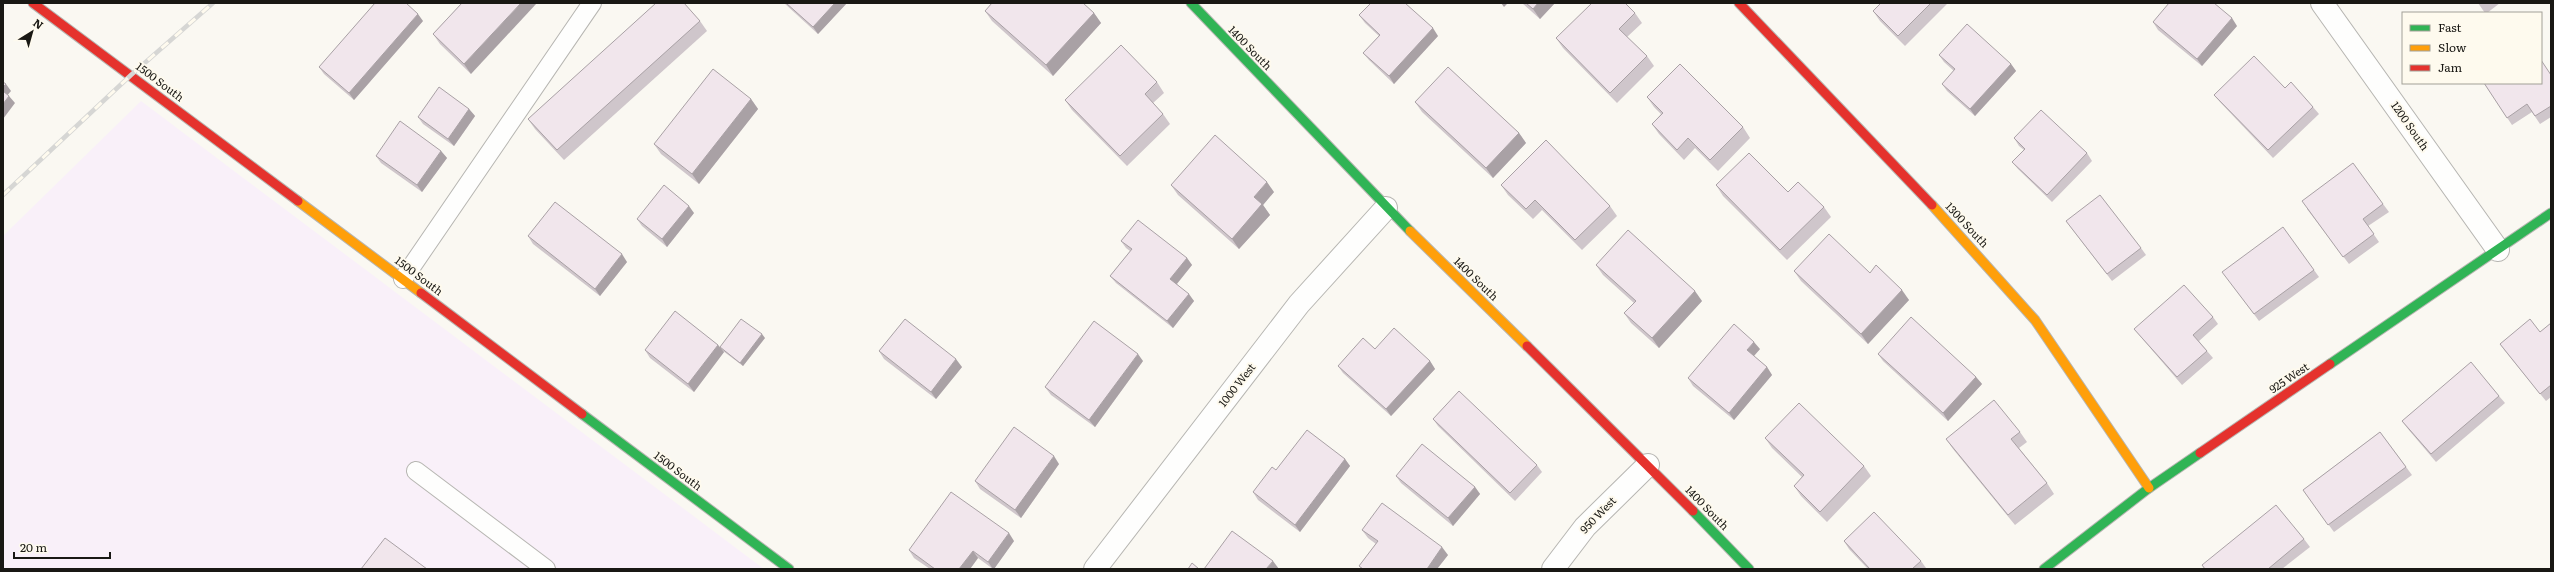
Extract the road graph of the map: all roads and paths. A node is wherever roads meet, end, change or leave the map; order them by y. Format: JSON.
{"nodes":[{"id":1,"x":33,"y":3,"type":"edge"},
{"id":2,"x":592,"y":3,"type":"edge"},
{"id":3,"x":1191,"y":3,"type":"edge"},
{"id":4,"x":1739,"y":3,"type":"edge"},
{"id":5,"x":2322,"y":3,"type":"edge"},
{"id":6,"x":1386,"y":208,"type":"junction"},
{"id":7,"x":2551,"y":213,"type":"edge"},
{"id":8,"x":2498,"y":250,"type":"junction"},
{"id":9,"x":403,"y":279,"type":"junction"},
{"id":10,"x":1648,"y":465,"type":"junction"},
{"id":11,"x":416,"y":471,"type":"dead end"},
{"id":12,"x":2149,"y":488,"type":"junction"},
{"id":13,"x":546,"y":569,"type":"edge"},
{"id":14,"x":789,"y":569,"type":"edge"},
{"id":15,"x":1095,"y":569,"type":"edge"},
{"id":16,"x":1553,"y":569,"type":"edge"},
{"id":17,"x":1749,"y":569,"type":"edge"},
{"id":18,"x":2044,"y":569,"type":"edge"}],
"edges":[{"from":1,"to":9,"type":"street","name":"1500 South"},
{"from":2,"to":9,"type":"lane"},
{"from":3,"to":6,"type":"street","name":"1400 South"},
{"from":4,"to":12,"type":"street","name":"1300 South"},
{"from":5,"to":8,"type":"street","name":"1200 South"},
{"from":6,"to":10,"type":"street","name":"1400 South"},
{"from":6,"to":15,"type":"street","name":"1000 West"},
{"from":7,"to":8,"type":"street","name":"925 West"},
{"from":8,"to":12,"type":"street","name":"925 West"},
{"from":9,"to":14,"type":"street","name":"1500 South"},
{"from":10,"to":16,"type":"street","name":"950 West"},
{"from":10,"to":17,"type":"street","name":"1400 South"},
{"from":11,"to":13,"type":"lane"},
{"from":12,"to":18,"type":"street","name":"925 West"}]}
